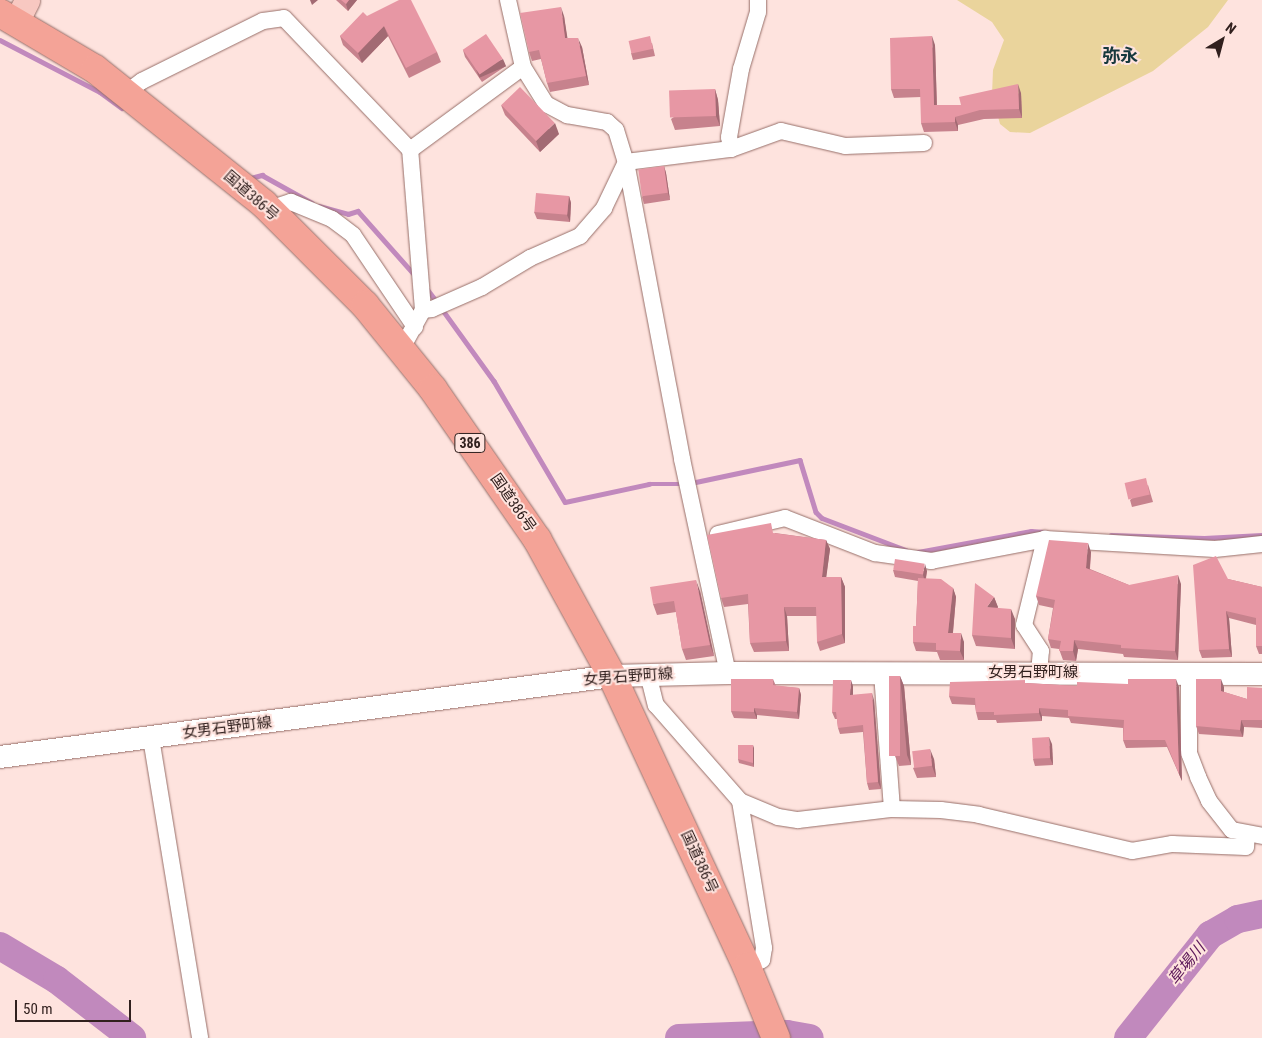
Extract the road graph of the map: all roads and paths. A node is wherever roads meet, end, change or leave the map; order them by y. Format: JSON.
{"nodes":[{"id":1,"x":508,"y":0,"type":"edge"},
{"id":2,"x":758,"y":0,"type":"edge"},
{"id":3,"x":14,"y":11,"type":"edge"},
{"id":4,"x":523,"y":67,"type":"junction"},
{"id":5,"x":126,"y":93,"type":"junction"},
{"id":6,"x":924,"y":144,"type":"dead end"},
{"id":7,"x":730,"y":149,"type":"junction"},
{"id":8,"x":410,"y":150,"type":"junction"},
{"id":9,"x":626,"y":162,"type":"junction"},
{"id":10,"x":269,"y":209,"type":"junction"},
{"id":11,"x":423,"y":310,"type":"junction"},
{"id":12,"x":415,"y":326,"type":"junction"},
{"id":13,"x":401,"y":350,"type":"junction"},
{"id":14,"x":699,"y":537,"type":"junction"},
{"id":15,"x":1045,"y":539,"type":"junction"},
{"id":16,"x":1262,"y":544,"type":"edge"},
{"id":17,"x":728,"y":673,"type":"junction"},
{"id":18,"x":882,"y":673,"type":"junction"},
{"id":19,"x":1039,"y":673,"type":"junction"},
{"id":20,"x":648,"y":674,"type":"junction"},
{"id":21,"x":1189,"y":674,"type":"junction"},
{"id":22,"x":1262,"y":674,"type":"edge"},
{"id":23,"x":612,"y":676,"type":"junction"},
{"id":24,"x":151,"y":738,"type":"junction"},
{"id":25,"x":0,"y":757,"type":"edge"},
{"id":26,"x":740,"y":801,"type":"junction"},
{"id":27,"x":892,"y":809,"type":"junction"},
{"id":28,"x":1254,"y":835,"type":"edge"},
{"id":29,"x":747,"y":966,"type":"junction"},
{"id":30,"x":200,"y":1038,"type":"edge"},
{"id":31,"x":776,"y":1038,"type":"edge"}],
"edges":[{"from":1,"to":4,"type":"street"},
{"from":2,"to":7,"type":"street"},
{"from":3,"to":5,"type":"highway","name":"国道386号","number":"386"},
{"from":4,"to":8,"type":"street"},
{"from":4,"to":9,"type":"street"},
{"from":5,"to":8,"type":"street"},
{"from":5,"to":10,"type":"highway","name":"国道386号","number":"386"},
{"from":6,"to":7,"type":"street"},
{"from":7,"to":9,"type":"street"},
{"from":8,"to":11,"type":"street"},
{"from":9,"to":11,"type":"street"},
{"from":9,"to":14,"type":"street"},
{"from":10,"to":12,"type":"street"},
{"from":10,"to":13,"type":"highway","name":"国道386号","number":"386"},
{"from":11,"to":12,"type":"street"},
{"from":12,"to":13,"type":"street"},
{"from":13,"to":23,"type":"highway","name":"国道386号","number":"386"},
{"from":14,"to":15,"type":"street"},
{"from":14,"to":17,"type":"street"},
{"from":15,"to":16,"type":"street"},
{"from":15,"to":19,"type":"street"},
{"from":17,"to":18,"type":"main road","name":"女男石野町線"},
{"from":17,"to":20,"type":"main road","name":"女男石野町線"},
{"from":18,"to":19,"type":"main road","name":"女男石野町線"},
{"from":18,"to":27,"type":"street"},
{"from":19,"to":21,"type":"main road","name":"女男石野町線"},
{"from":20,"to":23,"type":"main road","name":"女男石野町線"},
{"from":20,"to":26,"type":"street"},
{"from":21,"to":22,"type":"main road","name":"女男石野町線"},
{"from":21,"to":28,"type":"street"},
{"from":23,"to":24,"type":"main road","name":"女男石野町線"},
{"from":23,"to":29,"type":"highway","name":"国道386号","number":"386"},
{"from":24,"to":25,"type":"main road","name":"女男石野町線"},
{"from":24,"to":30,"type":"street"},
{"from":26,"to":27,"type":"street"},
{"from":26,"to":29,"type":"street"},
{"from":27,"to":28,"type":"street"},
{"from":29,"to":31,"type":"highway","name":"国道386号","number":"386"}]}
